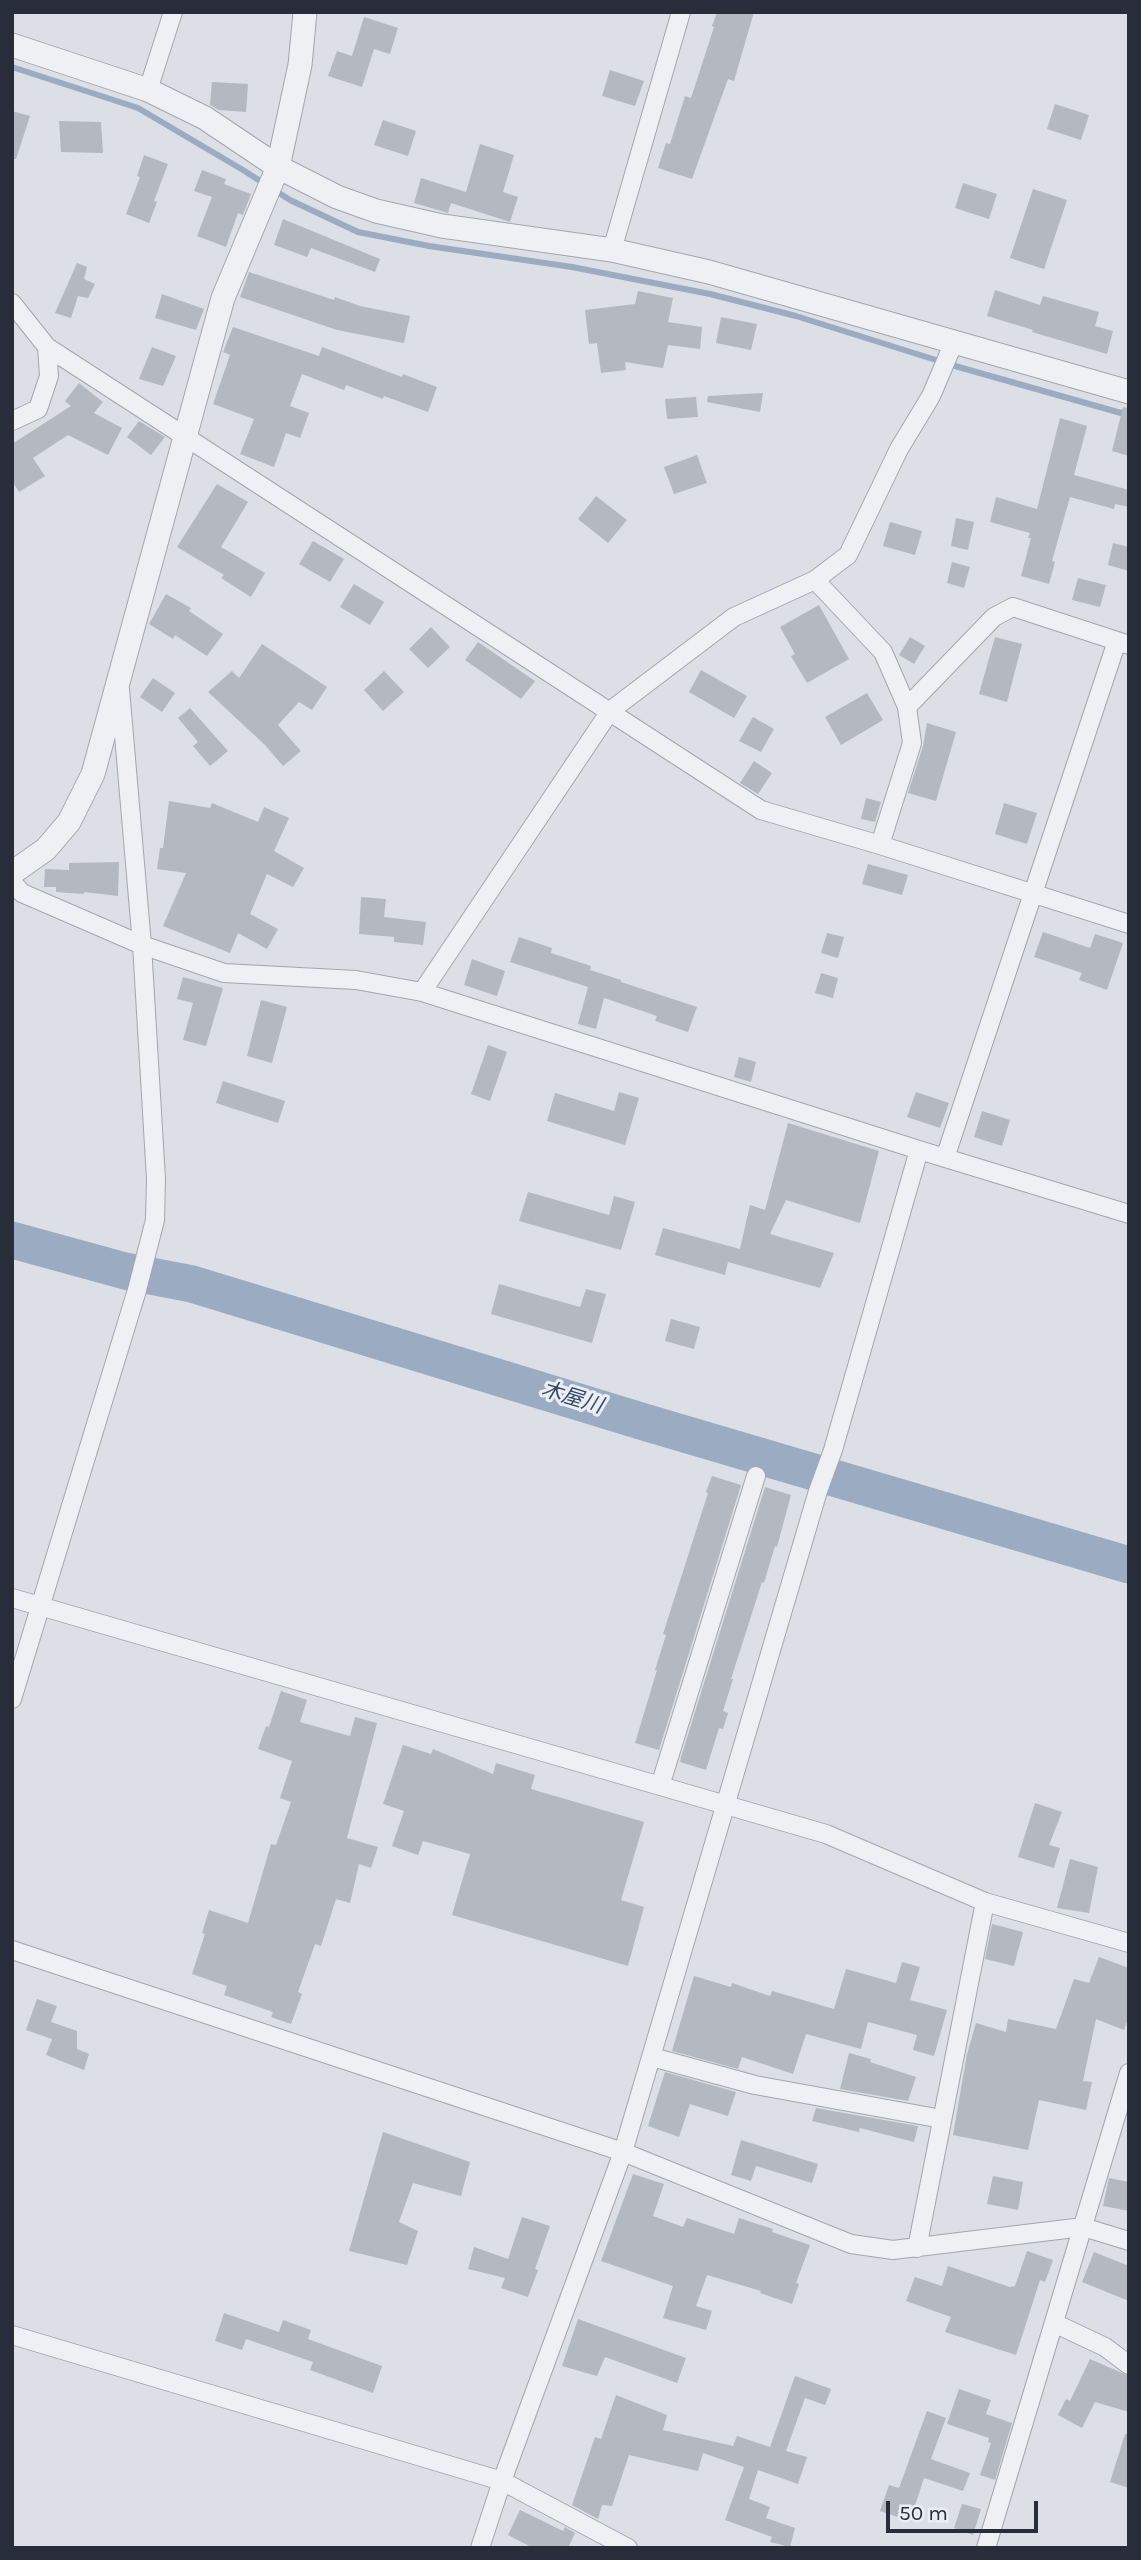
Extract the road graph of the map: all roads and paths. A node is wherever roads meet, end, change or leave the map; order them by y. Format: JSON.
{"nodes":[{"id":1,"x":173,"y":12,"type":"edge"},
{"id":2,"x":305,"y":12,"type":"edge"},
{"id":3,"x":681,"y":12,"type":"edge"},
{"id":4,"x":12,"y":45,"type":"edge"},
{"id":5,"x":148,"y":90,"type":"junction"},
{"id":6,"x":278,"y":167,"type":"junction"},
{"id":7,"x":612,"y":250,"type":"junction"},
{"id":8,"x":12,"y":303,"type":"edge"},
{"id":9,"x":954,"y":342,"type":"junction"},
{"id":10,"x":47,"y":347,"type":"junction"},
{"id":11,"x":1129,"y":392,"type":"edge"},
{"id":12,"x":12,"y":421,"type":"edge"},
{"id":13,"x":186,"y":435,"type":"junction"},
{"id":14,"x":815,"y":580,"type":"junction"},
{"id":15,"x":1123,"y":643,"type":"edge"},
{"id":16,"x":119,"y":682,"type":"junction"},
{"id":17,"x":906,"y":707,"type":"junction"},
{"id":18,"x":610,"y":711,"type":"junction"},
{"id":19,"x":880,"y":845,"type":"junction"},
{"id":20,"x":12,"y":873,"type":"edge"},
{"id":21,"x":12,"y":882,"type":"edge"},
{"id":22,"x":1033,"y":895,"type":"junction"},
{"id":23,"x":1129,"y":924,"type":"edge"},
{"id":24,"x":142,"y":945,"type":"junction"},
{"id":25,"x":422,"y":992,"type":"junction"},
{"id":26,"x":919,"y":1150,"type":"junction"},
{"id":27,"x":945,"y":1158,"type":"junction"},
{"id":28,"x":1129,"y":1214,"type":"edge"},
{"id":29,"x":756,"y":1476,"type":"dead end"},
{"id":30,"x":12,"y":1598,"type":"edge"},
{"id":31,"x":40,"y":1606,"type":"junction"},
{"id":32,"x":12,"y":1699,"type":"edge"},
{"id":33,"x":660,"y":1786,"type":"junction"},
{"id":34,"x":726,"y":1805,"type":"junction"},
{"id":35,"x":985,"y":1902,"type":"junction"},
{"id":36,"x":1129,"y":1943,"type":"edge"},
{"id":37,"x":12,"y":1950,"type":"edge"},
{"id":38,"x":652,"y":2057,"type":"junction"},
{"id":39,"x":1129,"y":2073,"type":"edge"},
{"id":40,"x":942,"y":2119,"type":"junction"},
{"id":41,"x":623,"y":2152,"type":"junction"},
{"id":42,"x":1083,"y":2227,"type":"junction"},
{"id":43,"x":1129,"y":2241,"type":"edge"},
{"id":44,"x":916,"y":2248,"type":"junction"},
{"id":45,"x":1054,"y":2323,"type":"junction"},
{"id":46,"x":12,"y":2335,"type":"edge"},
{"id":47,"x":1129,"y":2365,"type":"edge"},
{"id":48,"x":502,"y":2481,"type":"junction"},
{"id":49,"x":480,"y":2548,"type":"edge"},
{"id":50,"x":628,"y":2548,"type":"edge"},
{"id":51,"x":986,"y":2548,"type":"edge"}],
"edges":[{"from":1,"to":5,"type":"street"},
{"from":2,"to":6,"type":"street"},
{"from":3,"to":7,"type":"street"},
{"from":4,"to":5,"type":"street"},
{"from":5,"to":6,"type":"street"},
{"from":6,"to":7,"type":"street"},
{"from":6,"to":13,"type":"street"},
{"from":7,"to":9,"type":"street"},
{"from":8,"to":10,"type":"street"},
{"from":9,"to":11,"type":"street"},
{"from":9,"to":14,"type":"street"},
{"from":10,"to":12,"type":"street"},
{"from":10,"to":13,"type":"street"},
{"from":13,"to":16,"type":"street"},
{"from":13,"to":18,"type":"street"},
{"from":14,"to":17,"type":"street"},
{"from":14,"to":18,"type":"street"},
{"from":15,"to":17,"type":"street"},
{"from":15,"to":22,"type":"street"},
{"from":16,"to":20,"type":"street"},
{"from":16,"to":24,"type":"street"},
{"from":17,"to":19,"type":"street"},
{"from":18,"to":19,"type":"street"},
{"from":18,"to":25,"type":"street"},
{"from":19,"to":22,"type":"street"},
{"from":21,"to":24,"type":"street"},
{"from":22,"to":23,"type":"street"},
{"from":22,"to":27,"type":"street"},
{"from":24,"to":25,"type":"street"},
{"from":24,"to":31,"type":"street"},
{"from":25,"to":26,"type":"street"},
{"from":26,"to":27,"type":"street"},
{"from":26,"to":34,"type":"street"},
{"from":27,"to":28,"type":"street"},
{"from":29,"to":33,"type":"street"},
{"from":30,"to":31,"type":"street"},
{"from":31,"to":32,"type":"street"},
{"from":31,"to":33,"type":"street"},
{"from":33,"to":34,"type":"street"},
{"from":34,"to":35,"type":"street"},
{"from":34,"to":38,"type":"street"},
{"from":35,"to":36,"type":"street"},
{"from":35,"to":40,"type":"street"},
{"from":37,"to":41,"type":"street"},
{"from":38,"to":40,"type":"street"},
{"from":38,"to":41,"type":"street"},
{"from":39,"to":42,"type":"street"},
{"from":40,"to":44,"type":"street"},
{"from":41,"to":44,"type":"street"},
{"from":41,"to":48,"type":"street"},
{"from":42,"to":43,"type":"street"},
{"from":42,"to":44,"type":"street"},
{"from":42,"to":45,"type":"street"},
{"from":45,"to":47,"type":"street"},
{"from":45,"to":51,"type":"street"},
{"from":46,"to":48,"type":"street"},
{"from":48,"to":49,"type":"street"},
{"from":48,"to":50,"type":"street"}]}
